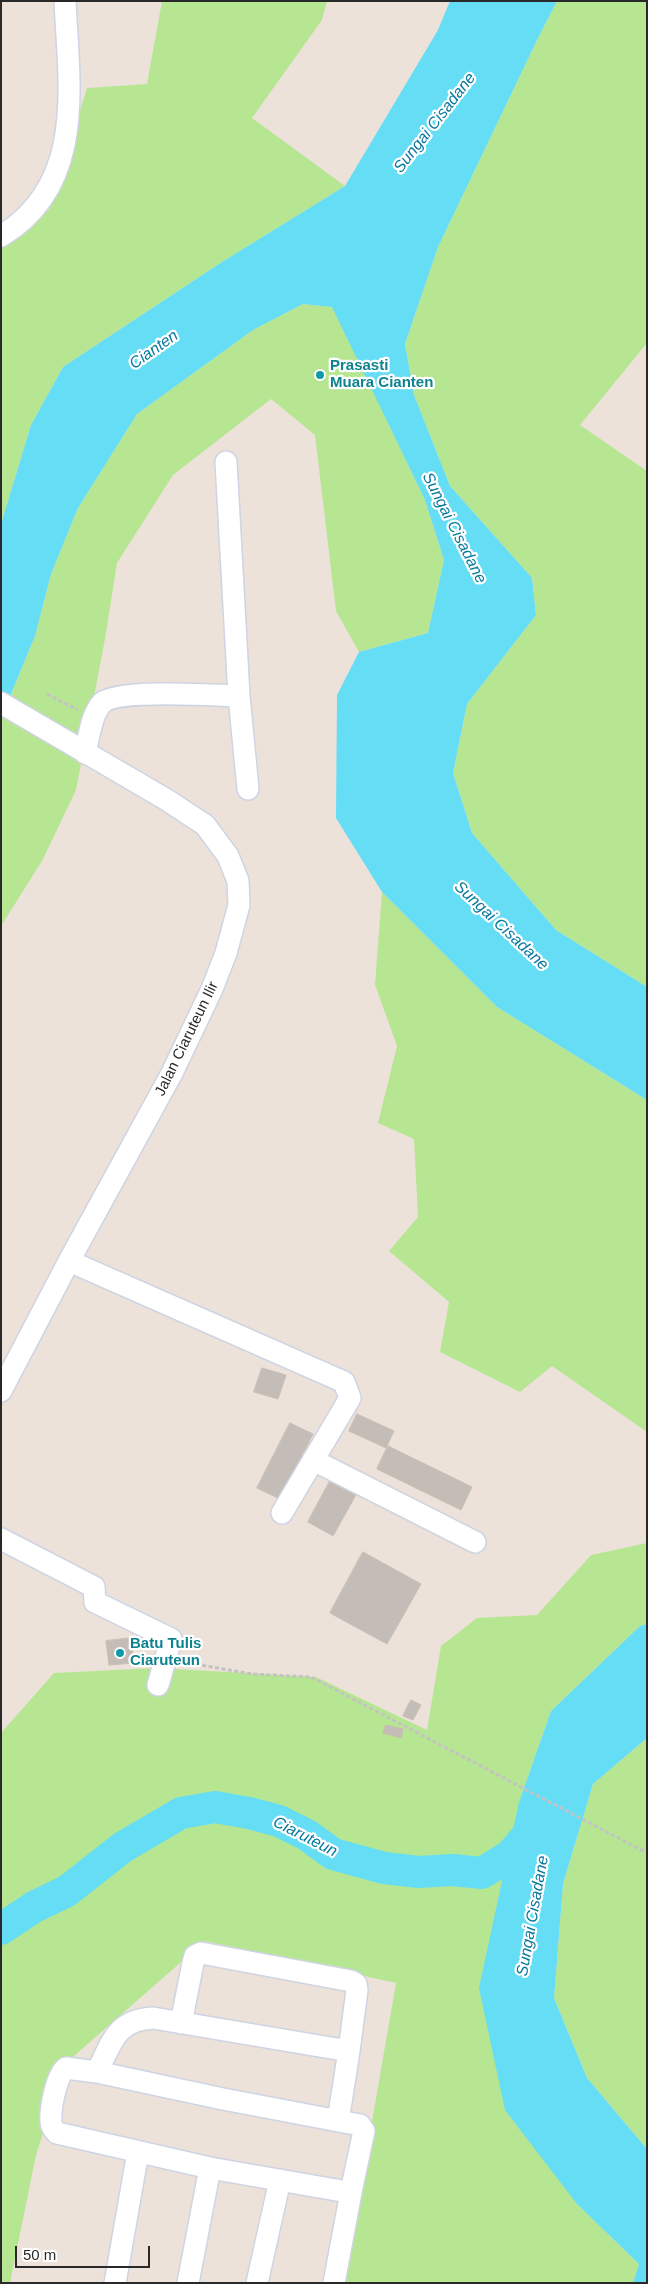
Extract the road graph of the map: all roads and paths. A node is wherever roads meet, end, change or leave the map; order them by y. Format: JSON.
{"nodes":[{"id":1,"x":65,"y":1,"type":"edge"},
{"id":2,"x":1,"y":236,"type":"edge"},
{"id":3,"x":226,"y":462,"type":"dead end"},
{"id":4,"x":47,"y":694,"type":"dead end"},
{"id":5,"x":238,"y":696,"type":"junction"},
{"id":6,"x":1,"y":703,"type":"edge"},
{"id":7,"x":94,"y":719,"type":"junction"},
{"id":8,"x":86,"y":753,"type":"junction"},
{"id":9,"x":248,"y":790,"type":"dead end"},
{"id":10,"x":69,"y":1261,"type":"junction"},
{"id":11,"x":1,"y":1391,"type":"edge"},
{"id":12,"x":313,"y":1460,"type":"junction"},
{"id":13,"x":282,"y":1513,"type":"dead end"},
{"id":14,"x":1,"y":1539,"type":"edge"},
{"id":15,"x":475,"y":1542,"type":"dead end"},
{"id":16,"x":165,"y":1658,"type":"junction"},
{"id":17,"x":158,"y":1685,"type":"dead end"},
{"id":18,"x":647,"y":1853,"type":"edge"},
{"id":19,"x":181,"y":2023,"type":"junction"},
{"id":20,"x":349,"y":2050,"type":"junction"},
{"id":21,"x":97,"y":2072,"type":"junction"},
{"id":22,"x":338,"y":2122,"type":"junction"},
{"id":23,"x":138,"y":2152,"type":"junction"},
{"id":24,"x":210,"y":2168,"type":"junction"},
{"id":25,"x":280,"y":2180,"type":"junction"},
{"id":26,"x":352,"y":2187,"type":"junction"},
{"id":27,"x":115,"y":2283,"type":"edge"},
{"id":28,"x":188,"y":2283,"type":"edge"},
{"id":29,"x":257,"y":2283,"type":"edge"},
{"id":30,"x":334,"y":2283,"type":"edge"}],
"edges":[{"from":1,"to":2,"type":"street"},
{"from":3,"to":5,"type":"street"},
{"from":4,"to":7,"type":"path"},
{"from":5,"to":7,"type":"street"},
{"from":5,"to":9,"type":"street"},
{"from":6,"to":8,"type":"street","name":"Jalan Ciaruteun Ilir"},
{"from":7,"to":8,"type":"street"},
{"from":8,"to":10,"type":"street","name":"Jalan Ciaruteun Ilir"},
{"from":10,"to":11,"type":"street","name":"Jalan Ciaruteun Ilir"},
{"from":10,"to":12,"type":"street"},
{"from":12,"to":13,"type":"street"},
{"from":12,"to":15,"type":"street"},
{"from":14,"to":16,"type":"street"},
{"from":16,"to":17,"type":"street"},
{"from":16,"to":18,"type":"path"},
{"from":19,"to":20,"type":"street"},
{"from":19,"to":20,"type":"street"},
{"from":19,"to":21,"type":"street"},
{"from":20,"to":22,"type":"street"},
{"from":21,"to":22,"type":"street"},
{"from":21,"to":23,"type":"street"},
{"from":22,"to":26,"type":"street"},
{"from":23,"to":24,"type":"street"},
{"from":23,"to":27,"type":"street"},
{"from":24,"to":25,"type":"street"},
{"from":24,"to":28,"type":"street"},
{"from":25,"to":26,"type":"street"},
{"from":25,"to":29,"type":"street"},
{"from":26,"to":30,"type":"street"}]}
